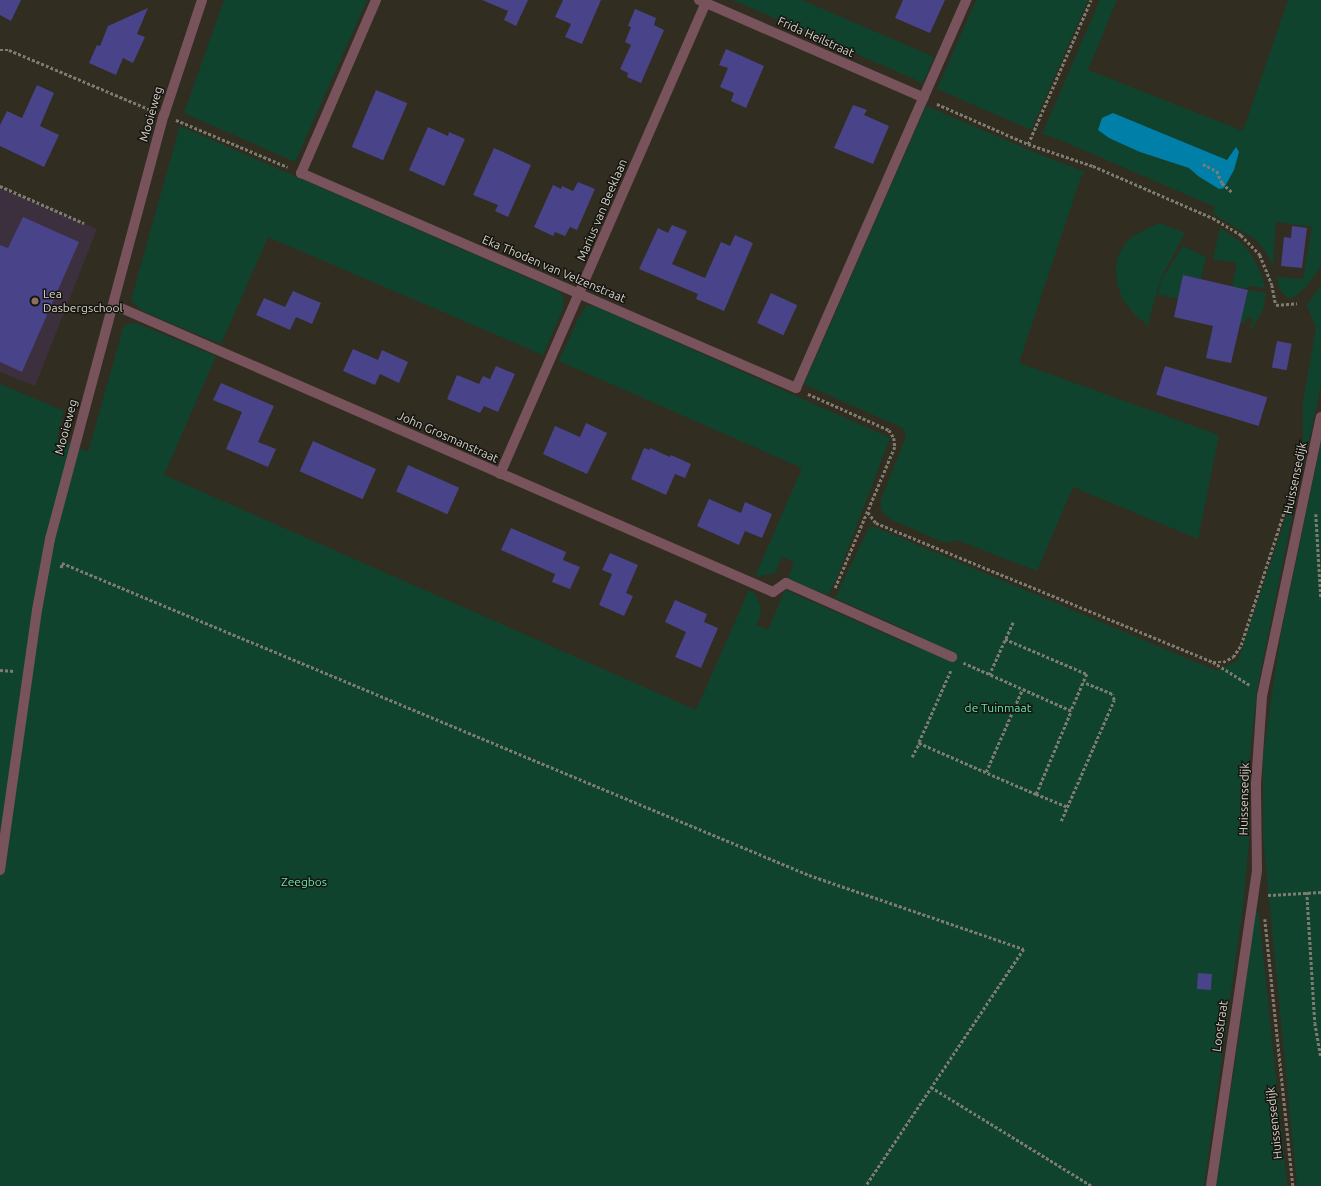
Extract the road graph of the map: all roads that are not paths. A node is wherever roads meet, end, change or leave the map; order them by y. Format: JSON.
{"nodes":[{"id":1,"x":202,"y":0,"type":"edge"},
{"id":2,"x":376,"y":0,"type":"edge"},
{"id":3,"x":966,"y":0,"type":"edge"},
{"id":4,"x":704,"y":1,"type":"edge"},
{"id":5,"x":924,"y":98,"type":"junction"},
{"id":6,"x":580,"y":294,"type":"junction"},
{"id":7,"x":114,"y":305,"type":"junction"},
{"id":8,"x":1321,"y":417,"type":"edge"},
{"id":9,"x":500,"y":474,"type":"junction"},
{"id":10,"x":954,"y":659,"type":"road end"},
{"id":11,"x":0,"y":870,"type":"edge"},
{"id":12,"x":1257,"y":870,"type":"joint"},
{"id":13,"x":1211,"y":1186,"type":"edge"}],
"edges":[{"from":1,"to":7,"type":"street","name":"Mooieweg"},
{"from":2,"to":6,"type":"street","name":"Eka Thoden van Velzenstraat"},
{"from":3,"to":5,"type":"street"},
{"from":4,"to":5,"type":"street","name":"Frida Heilstraat"},
{"from":4,"to":6,"type":"street","name":"Marius van Beeklaan"},
{"from":5,"to":6,"type":"street","name":"Eka Thoden van Velzenstraat"},
{"from":6,"to":9,"type":"street","name":"Marius van Beeklaan"},
{"from":7,"to":9,"type":"street","name":"John Grosmanstraat"},
{"from":7,"to":11,"type":"street","name":"Mooieweg"},
{"from":8,"to":12,"type":"street","name":"Huissensedijk"},
{"from":9,"to":10,"type":"street","name":"John Grosmanstraat"},
{"from":12,"to":13,"type":"street","name":"Loostraat"}]}
